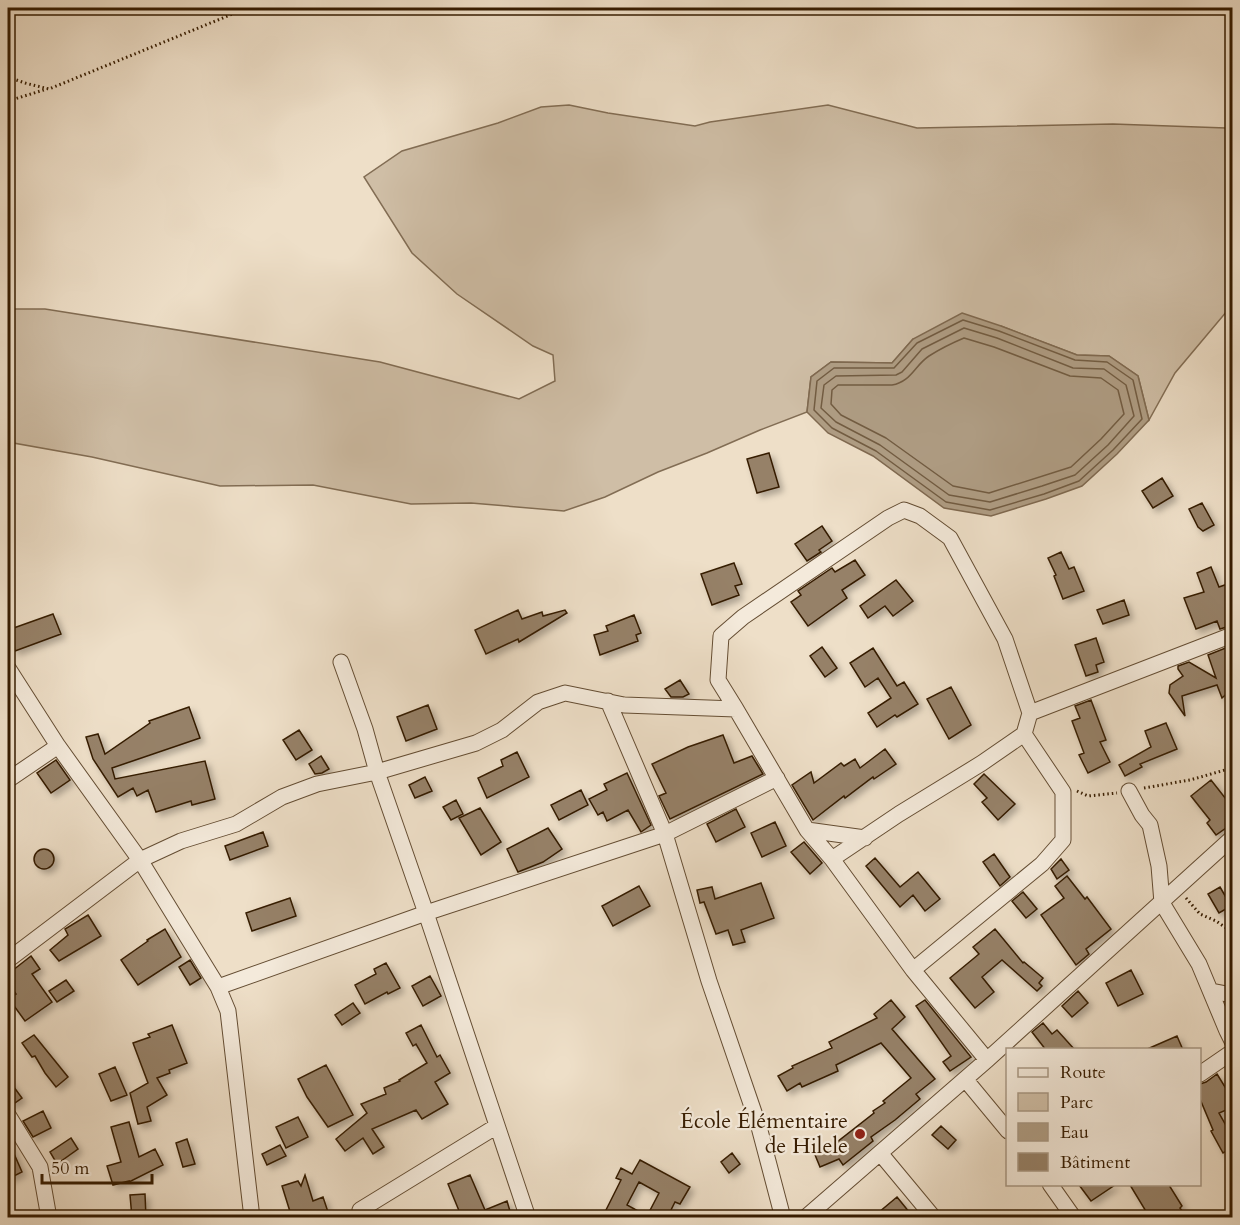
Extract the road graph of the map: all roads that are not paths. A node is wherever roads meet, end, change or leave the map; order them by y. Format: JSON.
{"nodes":[{"id":1,"x":1233,"y":635,"type":"edge"},
{"id":2,"x":341,"y":662,"type":"dead end"},
{"id":3,"x":8,"y":668,"type":"edge"},
{"id":4,"x":608,"y":701,"type":"junction"},
{"id":5,"x":736,"y":709,"type":"junction"},
{"id":6,"x":1030,"y":713,"type":"junction"},
{"id":7,"x":1024,"y":734,"type":"junction"},
{"id":8,"x":58,"y":746,"type":"junction"},
{"id":9,"x":377,"y":772,"type":"junction"},
{"id":10,"x":777,"y":778,"type":"junction"},
{"id":11,"x":8,"y":780,"type":"edge"},
{"id":12,"x":1129,"y":791,"type":"dead end"},
{"id":13,"x":807,"y":830,"type":"junction"},
{"id":14,"x":665,"y":834,"type":"junction"},
{"id":15,"x":865,"y":838,"type":"junction"},
{"id":16,"x":1233,"y":838,"type":"edge"},
{"id":17,"x":832,"y":859,"type":"junction"},
{"id":18,"x":140,"y":860,"type":"junction"},
{"id":19,"x":1162,"y":903,"type":"junction"},
{"id":20,"x":426,"y":913,"type":"junction"},
{"id":21,"x":8,"y":960,"type":"edge"},
{"id":22,"x":914,"y":970,"type":"junction"},
{"id":23,"x":218,"y":987,"type":"junction"},
{"id":24,"x":1212,"y":991,"type":"junction"},
{"id":25,"x":1233,"y":995,"type":"edge"},
{"id":26,"x":1233,"y":1041,"type":"edge"},
{"id":27,"x":1233,"y":1052,"type":"edge"},
{"id":28,"x":987,"y":1060,"type":"junction"},
{"id":29,"x":1201,"y":1073,"type":"edge"},
{"id":30,"x":965,"y":1079,"type":"junction"},
{"id":31,"x":8,"y":1115,"type":"edge"},
{"id":32,"x":497,"y":1126,"type":"junction"},
{"id":33,"x":1006,"y":1129,"type":"edge"},
{"id":34,"x":880,"y":1153,"type":"junction"},
{"id":35,"x":1051,"y":1186,"type":"edge"},
{"id":36,"x":360,"y":1210,"type":"dead end"},
{"id":37,"x":49,"y":1218,"type":"edge"},
{"id":38,"x":252,"y":1218,"type":"edge"},
{"id":39,"x":528,"y":1218,"type":"edge"},
{"id":40,"x":783,"y":1218,"type":"edge"},
{"id":41,"x":805,"y":1218,"type":"edge"},
{"id":42,"x":934,"y":1218,"type":"edge"},
{"id":43,"x":1074,"y":1218,"type":"edge"}],
"edges":[{"from":1,"to":6,"type":"street"},
{"from":2,"to":9,"type":"street"},
{"from":3,"to":8,"type":"street"},
{"from":4,"to":5,"type":"street"},
{"from":4,"to":9,"type":"street"},
{"from":4,"to":14,"type":"street"},
{"from":5,"to":6,"type":"street"},
{"from":5,"to":10,"type":"street"},
{"from":6,"to":7,"type":"street"},
{"from":7,"to":15,"type":"street"},
{"from":7,"to":22,"type":"street"},
{"from":8,"to":11,"type":"street"},
{"from":8,"to":18,"type":"street"},
{"from":9,"to":18,"type":"street"},
{"from":9,"to":20,"type":"street"},
{"from":10,"to":13,"type":"street"},
{"from":10,"to":14,"type":"street"},
{"from":12,"to":19,"type":"street"},
{"from":13,"to":15,"type":"street"},
{"from":13,"to":17,"type":"street"},
{"from":14,"to":20,"type":"street"},
{"from":14,"to":40,"type":"street"},
{"from":15,"to":17,"type":"street"},
{"from":16,"to":19,"type":"street"},
{"from":17,"to":22,"type":"street"},
{"from":18,"to":21,"type":"street"},
{"from":18,"to":23,"type":"street"},
{"from":19,"to":24,"type":"street"},
{"from":19,"to":28,"type":"street"},
{"from":20,"to":23,"type":"street"},
{"from":20,"to":32,"type":"street"},
{"from":22,"to":28,"type":"street"},
{"from":23,"to":38,"type":"street"},
{"from":24,"to":25,"type":"street"},
{"from":24,"to":26,"type":"street"},
{"from":27,"to":29,"type":"street"},
{"from":28,"to":30,"type":"street"},
{"from":30,"to":33,"type":"street"},
{"from":30,"to":34,"type":"street"},
{"from":31,"to":37,"type":"street"},
{"from":32,"to":36,"type":"street"},
{"from":32,"to":39,"type":"street"},
{"from":34,"to":41,"type":"street"},
{"from":34,"to":42,"type":"street"},
{"from":35,"to":43,"type":"street"}]}
